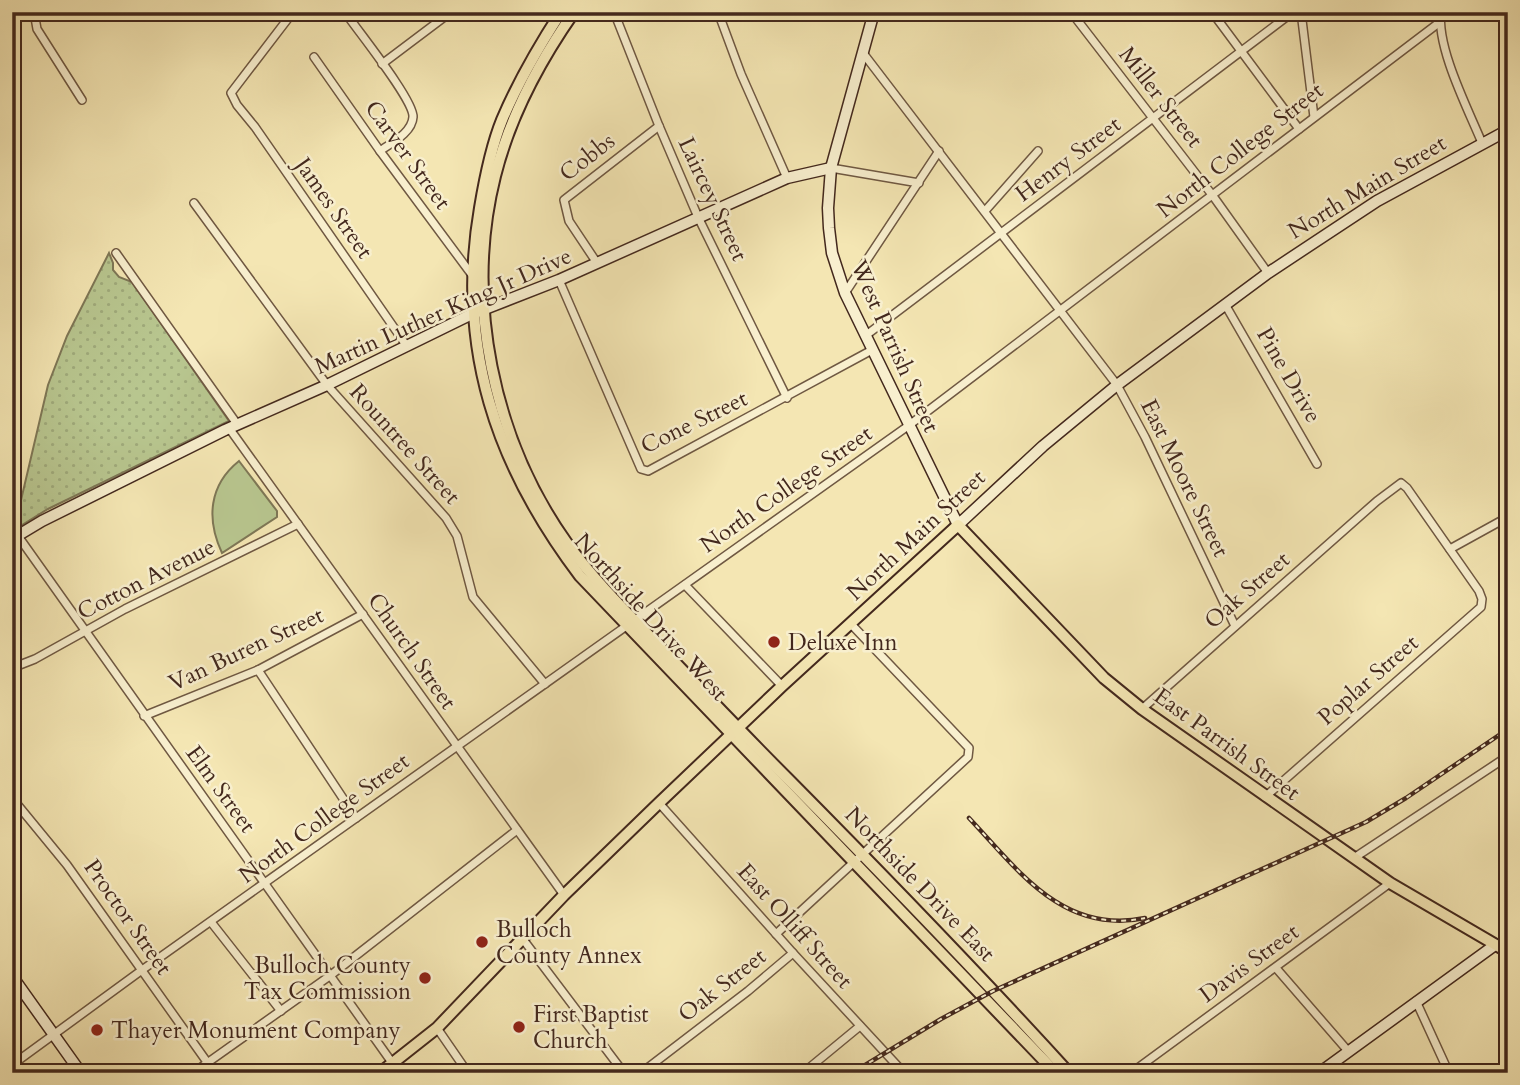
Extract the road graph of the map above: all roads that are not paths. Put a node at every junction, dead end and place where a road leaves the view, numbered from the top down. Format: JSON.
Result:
{"nodes":[{"id":1,"x":34,"y":12,"type":"edge"},
{"id":2,"x":293,"y":12,"type":"edge"},
{"id":3,"x":345,"y":12,"type":"edge"},
{"id":4,"x":451,"y":12,"type":"edge"},
{"id":5,"x":561,"y":12,"type":"edge"},
{"id":6,"x":574,"y":12,"type":"edge"},
{"id":7,"x":614,"y":12,"type":"edge"},
{"id":8,"x":718,"y":12,"type":"edge"},
{"id":9,"x":874,"y":12,"type":"edge"},
{"id":10,"x":1071,"y":12,"type":"edge"},
{"id":11,"x":1212,"y":12,"type":"edge"},
{"id":12,"x":1293,"y":12,"type":"edge"},
{"id":13,"x":1301,"y":12,"type":"edge"},
{"id":14,"x":1441,"y":12,"type":"edge"},
{"id":15,"x":1440,"y":22,"type":"junction"},
{"id":16,"x":1241,"y":51,"type":"junction"},
{"id":17,"x":863,"y":53,"type":"junction"},
{"id":18,"x":314,"y":57,"type":"dead end"},
{"id":19,"x":382,"y":64,"type":"junction"},
{"id":20,"x":82,"y":100,"type":"dead end"},
{"id":21,"x":1314,"y":117,"type":"junction"},
{"id":22,"x":1153,"y":120,"type":"junction"},
{"id":23,"x":659,"y":126,"type":"junction"},
{"id":24,"x":1299,"y":130,"type":"junction"},
{"id":25,"x":1508,"y":130,"type":"edge"},
{"id":26,"x":1482,"y":143,"type":"junction"},
{"id":27,"x":380,"y":151,"type":"junction"},
{"id":28,"x":939,"y":151,"type":"junction"},
{"id":29,"x":1038,"y":151,"type":"dead end"},
{"id":30,"x":831,"y":168,"type":"junction"},
{"id":31,"x":787,"y":178,"type":"junction"},
{"id":32,"x":919,"y":183,"type":"junction"},
{"id":33,"x":1213,"y":196,"type":"junction"},
{"id":34,"x":194,"y":203,"type":"dead end"},
{"id":35,"x":985,"y":211,"type":"junction"},
{"id":36,"x":698,"y":217,"type":"junction"},
{"id":37,"x":1001,"y":233,"type":"junction"},
{"id":38,"x":116,"y":253,"type":"dead end"},
{"id":39,"x":597,"y":263,"type":"junction"},
{"id":40,"x":1268,"y":274,"type":"junction"},
{"id":41,"x":472,"y":275,"type":"junction"},
{"id":42,"x":559,"y":280,"type":"junction"},
{"id":43,"x":845,"y":293,"type":"junction"},
{"id":44,"x":1226,"y":306,"type":"junction"},
{"id":45,"x":484,"y":309,"type":"junction"},
{"id":46,"x":1060,"y":311,"type":"junction"},
{"id":47,"x":472,"y":314,"type":"junction"},
{"id":48,"x":865,"y":336,"type":"junction"},
{"id":49,"x":406,"y":345,"type":"junction"},
{"id":50,"x":872,"y":350,"type":"junction"},
{"id":51,"x":327,"y":385,"type":"junction"},
{"id":52,"x":1118,"y":385,"type":"junction"},
{"id":53,"x":788,"y":397,"type":"junction"},
{"id":54,"x":233,"y":426,"type":"junction"},
{"id":55,"x":908,"y":426,"type":"junction"},
{"id":56,"x":1317,"y":464,"type":"dead end"},
{"id":57,"x":1508,"y":517,"type":"edge"},
{"id":58,"x":298,"y":524,"type":"junction"},
{"id":59,"x":958,"y":525,"type":"junction"},
{"id":60,"x":15,"y":538,"type":"edge"},
{"id":61,"x":1450,"y":550,"type":"junction"},
{"id":62,"x":12,"y":558,"type":"edge"},
{"id":63,"x":685,"y":584,"type":"junction"},
{"id":64,"x":363,"y":614,"type":"junction"},
{"id":65,"x":850,"y":623,"type":"junction"},
{"id":66,"x":631,"y":624,"type":"junction"},
{"id":67,"x":1235,"y":626,"type":"junction"},
{"id":68,"x":85,"y":631,"type":"junction"},
{"id":69,"x":12,"y":668,"type":"edge"},
{"id":70,"x":258,"y":670,"type":"junction"},
{"id":71,"x":545,"y":684,"type":"junction"},
{"id":72,"x":782,"y":686,"type":"junction"},
{"id":73,"x":1142,"y":709,"type":"junction"},
{"id":74,"x":145,"y":716,"type":"junction"},
{"id":75,"x":734,"y":731,"type":"junction"},
{"id":76,"x":456,"y":747,"type":"junction"},
{"id":77,"x":1508,"y":756,"type":"edge"},
{"id":78,"x":1265,"y":797,"type":"junction"},
{"id":79,"x":12,"y":798,"type":"edge"},
{"id":80,"x":659,"y":803,"type":"junction"},
{"id":81,"x":356,"y":818,"type":"junction"},
{"id":82,"x":517,"y":831,"type":"junction"},
{"id":83,"x":858,"y":857,"type":"junction"},
{"id":84,"x":1354,"y":858,"type":"junction"},
{"id":85,"x":265,"y":883,"type":"junction"},
{"id":86,"x":1390,"y":883,"type":"junction"},
{"id":87,"x":564,"y":895,"type":"junction"},
{"id":88,"x":211,"y":922,"type":"junction"},
{"id":89,"x":776,"y":934,"type":"junction"},
{"id":90,"x":522,"y":938,"type":"junction"},
{"id":91,"x":1495,"y":945,"type":"junction"},
{"id":92,"x":1508,"y":952,"type":"edge"},
{"id":93,"x":793,"y":953,"type":"junction"},
{"id":94,"x":1276,"y":968,"type":"junction"},
{"id":95,"x":142,"y":970,"type":"junction"},
{"id":96,"x":331,"y":975,"type":"junction"},
{"id":97,"x":12,"y":976,"type":"edge"},
{"id":98,"x":1416,"y":1001,"type":"junction"},
{"id":99,"x":281,"y":1011,"type":"junction"},
{"id":100,"x":860,"y":1026,"type":"junction"},
{"id":101,"x":437,"y":1028,"type":"junction"},
{"id":102,"x":54,"y":1034,"type":"junction"},
{"id":103,"x":1348,"y":1051,"type":"junction"},
{"id":104,"x":393,"y":1064,"type":"junction"},
{"id":105,"x":12,"y":1065,"type":"edge"},
{"id":106,"x":206,"y":1067,"type":"edge"},
{"id":107,"x":81,"y":1073,"type":"edge"},
{"id":108,"x":193,"y":1073,"type":"edge"},
{"id":109,"x":380,"y":1073,"type":"edge"},
{"id":110,"x":468,"y":1073,"type":"edge"},
{"id":111,"x":624,"y":1073,"type":"edge"},
{"id":112,"x":641,"y":1073,"type":"edge"},
{"id":113,"x":803,"y":1073,"type":"edge"},
{"id":114,"x":904,"y":1073,"type":"edge"},
{"id":115,"x":1056,"y":1073,"type":"edge"},
{"id":116,"x":1069,"y":1073,"type":"edge"},
{"id":117,"x":1131,"y":1073,"type":"edge"},
{"id":118,"x":1319,"y":1073,"type":"edge"},
{"id":119,"x":1449,"y":1073,"type":"edge"}],
"edges":[{"from":1,"to":20,"type":"street"},
{"from":2,"to":49,"type":"street","name":"James Street"},
{"from":3,"to":19,"type":"street"},
{"from":4,"to":19,"type":"street"},
{"from":5,"to":41,"type":"main road","name":"Northside Drive West"},
{"from":6,"to":45,"type":"main road","name":"Northside Drive West"},
{"from":7,"to":23,"type":"street","name":"Laircey Street"},
{"from":8,"to":31,"type":"street"},
{"from":9,"to":17,"type":"street","name":"West Parrish Street"},
{"from":10,"to":22,"type":"street","name":"Miller Street"},
{"from":11,"to":16,"type":"street"},
{"from":12,"to":16,"type":"street","name":"Henry Street"},
{"from":13,"to":21,"type":"street"},
{"from":14,"to":15,"type":"street"},
{"from":15,"to":21,"type":"street","name":"North College Street"},
{"from":15,"to":26,"type":"street"},
{"from":16,"to":22,"type":"street","name":"Henry Street"},
{"from":16,"to":24,"type":"street"},
{"from":17,"to":28,"type":"street","name":"East Moore Street"},
{"from":17,"to":30,"type":"street","name":"West Parrish Street"},
{"from":18,"to":27,"type":"street","name":"Carver Street"},
{"from":19,"to":27,"type":"street"},
{"from":21,"to":24,"type":"street","name":"North College Street"},
{"from":22,"to":33,"type":"street","name":"Miller Street"},
{"from":22,"to":37,"type":"street","name":"Henry Street"},
{"from":23,"to":36,"type":"street","name":"Laircey Street"},
{"from":23,"to":39,"type":"street","name":"Cobbs"},
{"from":24,"to":33,"type":"street","name":"North College Street"},
{"from":25,"to":26,"type":"street","name":"North Main Street"},
{"from":26,"to":40,"type":"street","name":"North Main Street"},
{"from":27,"to":41,"type":"street","name":"Carver Street"},
{"from":28,"to":32,"type":"street"},
{"from":28,"to":35,"type":"street","name":"East Moore Street"},
{"from":29,"to":35,"type":"street"},
{"from":30,"to":31,"type":"street","name":"Martin Luther King Jr Drive"},
{"from":30,"to":32,"type":"street","name":"Martin Luther King Jr Drive"},
{"from":30,"to":43,"type":"street","name":"West Parrish Street"},
{"from":31,"to":36,"type":"street","name":"Martin Luther King Jr Drive"},
{"from":32,"to":43,"type":"street"},
{"from":33,"to":40,"type":"street","name":"Miller Street"},
{"from":33,"to":46,"type":"street","name":"North College Street"},
{"from":34,"to":51,"type":"street","name":"Rountree Street"},
{"from":35,"to":37,"type":"street","name":"East Moore Street"},
{"from":36,"to":39,"type":"street","name":"Martin Luther King Jr Drive"},
{"from":36,"to":53,"type":"street","name":"Laircey Street"},
{"from":37,"to":46,"type":"street","name":"East Moore Street"},
{"from":37,"to":48,"type":"street","name":"Henry Street"},
{"from":38,"to":54,"type":"street","name":"Church Street"},
{"from":39,"to":42,"type":"street","name":"Martin Luther King Jr Drive"},
{"from":40,"to":44,"type":"street","name":"North Main Street"},
{"from":41,"to":47,"type":"main road","name":"Northside Drive West"},
{"from":42,"to":45,"type":"street","name":"Martin Luther King Jr Drive"},
{"from":42,"to":53,"type":"street","name":"Cone Street"},
{"from":43,"to":48,"type":"street","name":"West Parrish Street"},
{"from":44,"to":52,"type":"street","name":"North Main Street"},
{"from":44,"to":56,"type":"street","name":"Pine Drive"},
{"from":45,"to":47,"type":"street","name":"Martin Luther King Jr Drive"},
{"from":45,"to":66,"type":"main road","name":"Northside Drive West"},
{"from":46,"to":52,"type":"street","name":"East Moore Street"},
{"from":46,"to":55,"type":"street","name":"North College Street"},
{"from":47,"to":49,"type":"street","name":"Martin Luther King Jr Drive"},
{"from":47,"to":66,"type":"main road","name":"Northside Drive West"},
{"from":48,"to":50,"type":"street","name":"West Parrish Street"},
{"from":49,"to":51,"type":"street","name":"Martin Luther King Jr Drive"},
{"from":50,"to":53,"type":"street","name":"Cone Street"},
{"from":50,"to":55,"type":"street","name":"West Parrish Street"},
{"from":51,"to":54,"type":"street","name":"Martin Luther King Jr Drive"},
{"from":51,"to":71,"type":"street","name":"Rountree Street"},
{"from":52,"to":59,"type":"street","name":"North Main Street"},
{"from":52,"to":67,"type":"street","name":"East Moore Street"},
{"from":54,"to":58,"type":"street","name":"Church Street"},
{"from":54,"to":60,"type":"street","name":"Martin Luther King Jr Drive"},
{"from":55,"to":59,"type":"street","name":"West Parrish Street"},
{"from":55,"to":63,"type":"street","name":"North College Street"},
{"from":57,"to":61,"type":"street"},
{"from":58,"to":64,"type":"street","name":"Church Street"},
{"from":58,"to":68,"type":"street","name":"Cotton Avenue"},
{"from":59,"to":65,"type":"main road","name":"North Main Street"},
{"from":59,"to":73,"type":"main road","name":"East Parrish Street"},
{"from":60,"to":62,"type":"street"},
{"from":60,"to":68,"type":"street","name":"Elm Street"},
{"from":61,"to":67,"type":"street","name":"Oak Street"},
{"from":61,"to":78,"type":"street","name":"Poplar Street"},
{"from":63,"to":66,"type":"street","name":"North College Street"},
{"from":63,"to":72,"type":"street"},
{"from":64,"to":70,"type":"street","name":"Van Buren Street"},
{"from":64,"to":76,"type":"street","name":"Church Street"},
{"from":65,"to":72,"type":"main road","name":"North Main Street"},
{"from":65,"to":83,"type":"street","name":"Oak Street"},
{"from":66,"to":71,"type":"street","name":"North College Street"},
{"from":66,"to":75,"type":"main road","name":"Northside Drive West"},
{"from":67,"to":73,"type":"street","name":"Oak Street"},
{"from":68,"to":69,"type":"street","name":"Cotton Avenue"},
{"from":68,"to":74,"type":"street","name":"Elm Street"},
{"from":70,"to":74,"type":"street","name":"Van Buren Street"},
{"from":70,"to":81,"type":"street"},
{"from":71,"to":76,"type":"street","name":"North College Street"},
{"from":72,"to":75,"type":"main road","name":"North Main Street"},
{"from":73,"to":78,"type":"main road","name":"East Parrish Street"},
{"from":74,"to":85,"type":"street","name":"Elm Street"},
{"from":75,"to":80,"type":"main road","name":"North Main Street"},
{"from":75,"to":83,"type":"main road","name":"Northside Drive East"},
{"from":76,"to":81,"type":"street","name":"North College Street"},
{"from":76,"to":82,"type":"street","name":"Church Street"},
{"from":77,"to":84,"type":"street"},
{"from":78,"to":84,"type":"main road","name":"East Parrish Street"},
{"from":79,"to":95,"type":"street","name":"Proctor Street"},
{"from":80,"to":87,"type":"main road","name":"North Main Street"},
{"from":80,"to":89,"type":"street","name":"East Olliff Street"},
{"from":81,"to":85,"type":"street","name":"North College Street"},
{"from":82,"to":87,"type":"street","name":"Church Street"},
{"from":82,"to":96,"type":"street"},
{"from":83,"to":89,"type":"street","name":"Oak Street"},
{"from":83,"to":115,"type":"main road","name":"Northside Drive East"},
{"from":83,"to":116,"type":"main road","name":"Northside Drive East"},
{"from":84,"to":86,"type":"main road","name":"East Parrish Street"},
{"from":85,"to":88,"type":"street","name":"North College Street"},
{"from":85,"to":96,"type":"street","name":"Elm Street"},
{"from":86,"to":91,"type":"main road","name":"East Parrish Street"},
{"from":86,"to":94,"type":"street","name":"Davis Street"},
{"from":87,"to":90,"type":"main road","name":"North Main Street"},
{"from":88,"to":95,"type":"street","name":"North College Street"},
{"from":88,"to":99,"type":"street"},
{"from":89,"to":93,"type":"street","name":"East Olliff Street"},
{"from":90,"to":101,"type":"main road","name":"North Main Street"},
{"from":90,"to":111,"type":"street"},
{"from":91,"to":92,"type":"main road","name":"East Parrish Street"},
{"from":91,"to":98,"type":"street"},
{"from":93,"to":100,"type":"street","name":"East Olliff Street"},
{"from":93,"to":112,"type":"street","name":"Oak Street"},
{"from":94,"to":103,"type":"street"},
{"from":94,"to":117,"type":"street","name":"Davis Street"},
{"from":95,"to":102,"type":"street","name":"North College Street"},
{"from":95,"to":106,"type":"street","name":"Proctor Street"},
{"from":96,"to":99,"type":"street"},
{"from":96,"to":104,"type":"street","name":"Elm Street"},
{"from":97,"to":102,"type":"street"},
{"from":98,"to":103,"type":"street"},
{"from":98,"to":119,"type":"street"},
{"from":99,"to":106,"type":"street"},
{"from":100,"to":113,"type":"street"},
{"from":100,"to":114,"type":"street","name":"East Olliff Street"},
{"from":101,"to":104,"type":"main road","name":"North Main Street"},
{"from":101,"to":110,"type":"street"},
{"from":102,"to":105,"type":"street","name":"North College Street"},
{"from":102,"to":107,"type":"street"},
{"from":103,"to":118,"type":"street"},
{"from":104,"to":109,"type":"main road","name":"North Main Street"},
{"from":106,"to":108,"type":"street"}]}
